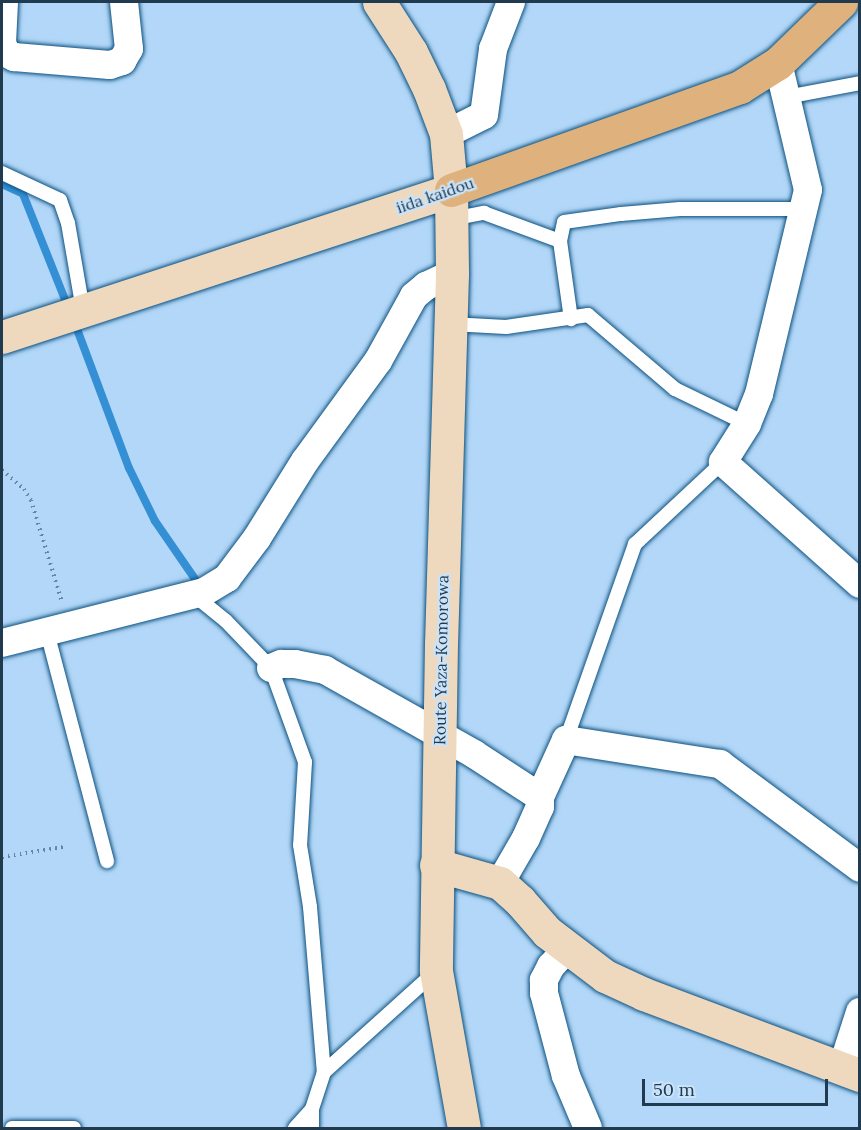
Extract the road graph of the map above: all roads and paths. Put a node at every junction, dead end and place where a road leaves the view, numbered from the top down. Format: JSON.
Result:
{"nodes":[{"id":1,"x":124,"y":2,"type":"edge"},
{"id":2,"x":379,"y":2,"type":"edge"},
{"id":3,"x":511,"y":2,"type":"edge"},
{"id":4,"x":834,"y":5,"type":"edge"},
{"id":5,"x":3,"y":8,"type":"edge"},
{"id":6,"x":778,"y":63,"type":"junction"},
{"id":7,"x":860,"y":83,"type":"edge"},
{"id":8,"x":786,"y":97,"type":"junction"},
{"id":9,"x":446,"y":134,"type":"junction"},
{"id":10,"x":2,"y":173,"type":"edge"},
{"id":11,"x":451,"y":204,"type":"junction"},
{"id":12,"x":804,"y":209,"type":"junction"},
{"id":13,"x":560,"y":242,"type":"junction"},
{"id":14,"x":452,"y":274,"type":"junction"},
{"id":15,"x":83,"y":310,"type":"junction"},
{"id":16,"x":571,"y":320,"type":"junction"},
{"id":17,"x":451,"y":324,"type":"junction"},
{"id":18,"x":2,"y":337,"type":"edge"},
{"id":19,"x":747,"y":424,"type":"junction"},
{"id":20,"x":723,"y":462,"type":"junction"},
{"id":21,"x":2,"y":470,"type":"edge"},
{"id":22,"x":860,"y":584,"type":"edge"},
{"id":23,"x":194,"y":595,"type":"junction"},
{"id":24,"x":58,"y":628,"type":"junction"},
{"id":25,"x":2,"y":643,"type":"edge"},
{"id":26,"x":271,"y":668,"type":"junction"},
{"id":27,"x":439,"y":735,"type":"junction"},
{"id":28,"x":566,"y":740,"type":"junction"},
{"id":29,"x":540,"y":797,"type":"junction"},
{"id":30,"x":63,"y":847,"type":"dead end"},
{"id":31,"x":2,"y":857,"type":"edge"},
{"id":32,"x":107,"y":861,"type":"dead end"},
{"id":33,"x":436,"y":865,"type":"junction"},
{"id":34,"x":860,"y":868,"type":"edge"},
{"id":35,"x":500,"y":883,"type":"junction"},
{"id":36,"x":567,"y":949,"type":"junction"},
{"id":37,"x":436,"y":971,"type":"junction"},
{"id":38,"x":860,"y":1012,"type":"edge"},
{"id":39,"x":851,"y":1071,"type":"edge"},
{"id":40,"x":324,"y":1072,"type":"junction"},
{"id":41,"x":312,"y":1109,"type":"junction"},
{"id":42,"x":12,"y":1128,"type":"edge"},
{"id":43,"x":74,"y":1128,"type":"edge"},
{"id":44,"x":295,"y":1128,"type":"edge"},
{"id":45,"x":312,"y":1128,"type":"edge"},
{"id":46,"x":464,"y":1128,"type":"edge"},
{"id":47,"x":588,"y":1128,"type":"edge"}],
"edges":[{"from":1,"to":5,"type":"street"},
{"from":2,"to":9,"type":"main road","name":"Route Yaza-Komorowa"},
{"from":3,"to":9,"type":"street"},
{"from":4,"to":6,"type":"main road","name":"iida kaidou"},
{"from":6,"to":8,"type":"street"},
{"from":6,"to":11,"type":"main road","name":"iida kaidou"},
{"from":7,"to":8,"type":"lane"},
{"from":8,"to":12,"type":"street"},
{"from":9,"to":11,"type":"main road","name":"Route Yaza-Komorowa"},
{"from":10,"to":15,"type":"lane"},
{"from":11,"to":13,"type":"lane"},
{"from":11,"to":14,"type":"main road","name":"Route Yaza-Komorowa"},
{"from":11,"to":15,"type":"main road","name":"iida kaidou"},
{"from":12,"to":13,"type":"lane"},
{"from":12,"to":19,"type":"street"},
{"from":13,"to":16,"type":"lane"},
{"from":14,"to":17,"type":"main road","name":"Route Yaza-Komorowa"},
{"from":14,"to":23,"type":"street"},
{"from":15,"to":18,"type":"main road","name":"iida kaidou"},
{"from":16,"to":17,"type":"lane"},
{"from":16,"to":19,"type":"lane"},
{"from":17,"to":27,"type":"main road","name":"Route Yaza-Komorowa"},
{"from":19,"to":20,"type":"street"},
{"from":20,"to":22,"type":"street"},
{"from":20,"to":28,"type":"lane"},
{"from":21,"to":24,"type":"path"},
{"from":23,"to":24,"type":"street"},
{"from":23,"to":26,"type":"lane"},
{"from":24,"to":25,"type":"street"},
{"from":24,"to":32,"type":"lane"},
{"from":26,"to":27,"type":"street"},
{"from":26,"to":40,"type":"lane"},
{"from":27,"to":29,"type":"street"},
{"from":27,"to":33,"type":"main road","name":"Route Yaza-Komorowa"},
{"from":28,"to":29,"type":"street"},
{"from":28,"to":34,"type":"street"},
{"from":29,"to":35,"type":"street"},
{"from":30,"to":31,"type":"path"},
{"from":33,"to":35,"type":"main road"},
{"from":33,"to":37,"type":"main road","name":"Route Yaza-Komorowa"},
{"from":35,"to":36,"type":"main road"},
{"from":36,"to":39,"type":"main road"},
{"from":36,"to":47,"type":"street"},
{"from":37,"to":40,"type":"lane"},
{"from":37,"to":46,"type":"main road","name":"Route Yaza-Komorowa"},
{"from":38,"to":39,"type":"street"},
{"from":40,"to":41,"type":"lane"},
{"from":41,"to":44,"type":"lane"},
{"from":41,"to":45,"type":"lane"},
{"from":42,"to":43,"type":"lane"}]}
